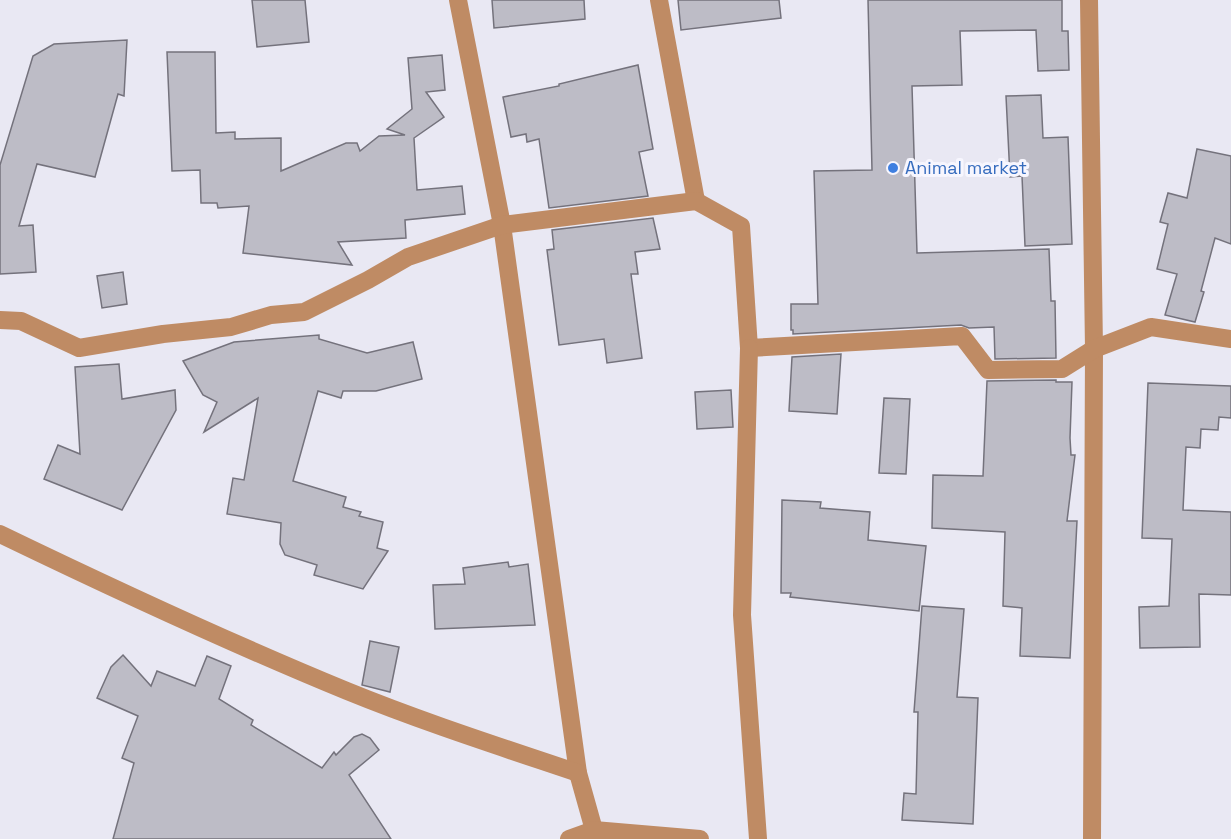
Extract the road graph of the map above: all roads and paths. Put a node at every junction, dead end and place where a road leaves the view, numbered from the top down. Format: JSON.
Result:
{"nodes":[{"id":1,"x":458,"y":0,"type":"edge"},
{"id":2,"x":659,"y":0,"type":"edge"},
{"id":3,"x":1089,"y":0,"type":"edge"},
{"id":4,"x":696,"y":201,"type":"junction"},
{"id":5,"x":502,"y":225,"type":"junction"},
{"id":6,"x":0,"y":320,"type":"edge"},
{"id":7,"x":1231,"y":339,"type":"edge"},
{"id":8,"x":749,"y":348,"type":"junction"},
{"id":9,"x":1094,"y":349,"type":"junction"},
{"id":10,"x":0,"y":534,"type":"edge"},
{"id":11,"x":578,"y":773,"type":"junction"},
{"id":12,"x":594,"y":830,"type":"junction"},
{"id":13,"x":569,"y":839,"type":"edge"},
{"id":14,"x":700,"y":839,"type":"edge"},
{"id":15,"x":758,"y":839,"type":"edge"},
{"id":16,"x":1092,"y":839,"type":"edge"}],
"edges":[{"from":1,"to":5,"type":"street"},
{"from":2,"to":4,"type":"street"},
{"from":3,"to":9,"type":"street"},
{"from":4,"to":5,"type":"street"},
{"from":4,"to":8,"type":"street"},
{"from":5,"to":6,"type":"street"},
{"from":5,"to":11,"type":"street"},
{"from":7,"to":9,"type":"street"},
{"from":8,"to":9,"type":"street"},
{"from":8,"to":15,"type":"street"},
{"from":9,"to":16,"type":"street"},
{"from":10,"to":11,"type":"street"},
{"from":11,"to":12,"type":"street"},
{"from":12,"to":13,"type":"street"},
{"from":12,"to":14,"type":"street"}]}
